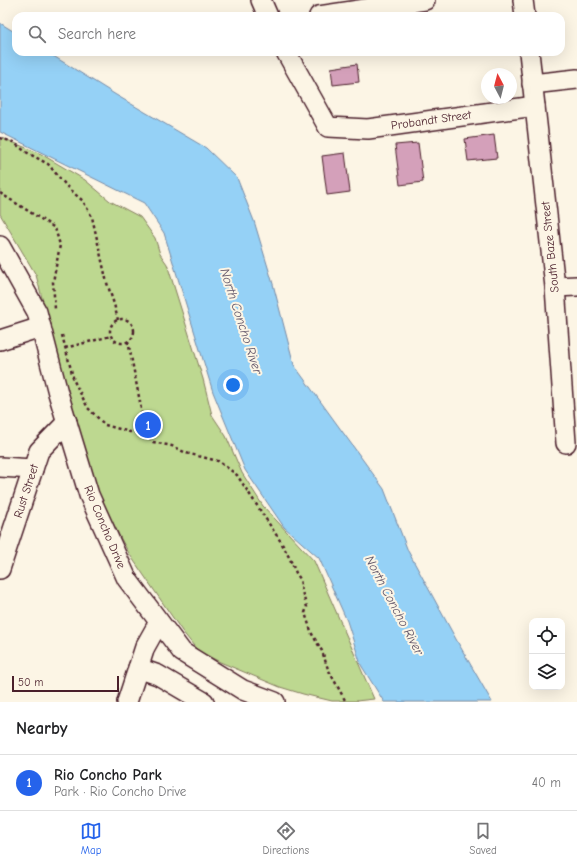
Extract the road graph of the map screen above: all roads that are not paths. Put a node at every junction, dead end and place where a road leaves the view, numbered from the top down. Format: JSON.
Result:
{"nodes":[{"id":1,"x":261,"y":0,"type":"edge"},
{"id":2,"x":425,"y":0,"type":"edge"},
{"id":3,"x":523,"y":0,"type":"edge"},
{"id":4,"x":266,"y":12,"type":"edge"},
{"id":5,"x":346,"y":12,"type":"edge"},
{"id":6,"x":524,"y":12,"type":"edge"},
{"id":7,"x":288,"y":56,"type":"edge"},
{"id":8,"x":529,"y":56,"type":"edge"},
{"id":9,"x":577,"y":79,"type":"edge"},
{"id":10,"x":532,"y":84,"type":"junction"},
{"id":11,"x":535,"y":106,"type":"junction"},
{"id":12,"x":0,"y":246,"type":"edge"},
{"id":13,"x":577,"y":286,"type":"edge"},
{"id":14,"x":555,"y":287,"type":"junction"},
{"id":15,"x":41,"y":327,"type":"junction"},
{"id":16,"x":0,"y":340,"type":"edge"},
{"id":17,"x":67,"y":422,"type":"junction"},
{"id":18,"x":566,"y":443,"type":"dead end"},
{"id":19,"x":0,"y":467,"type":"edge"},
{"id":20,"x":33,"y":468,"type":"junction"},
{"id":21,"x":0,"y":569,"type":"edge"},
{"id":22,"x":160,"y":622,"type":"junction"},
{"id":23,"x":138,"y":668,"type":"junction"},
{"id":24,"x":127,"y":702,"type":"edge"},
{"id":25,"x":204,"y":702,"type":"edge"},
{"id":26,"x":275,"y":702,"type":"edge"}],
"edges":[{"from":1,"to":4,"type":"street"},
{"from":2,"to":5,"type":"street"},
{"from":3,"to":6,"type":"street"},
{"from":7,"to":11,"type":"street","name":"Probandt Street"},
{"from":8,"to":10,"type":"street","name":"South Baze Street"},
{"from":9,"to":10,"type":"street"},
{"from":10,"to":11,"type":"street","name":"South Baze Street"},
{"from":11,"to":14,"type":"street","name":"South Baze Street"},
{"from":12,"to":15,"type":"street","name":"Rio Concho Drive"},
{"from":13,"to":14,"type":"street"},
{"from":14,"to":18,"type":"street","name":"South Baze Street"},
{"from":15,"to":16,"type":"street"},
{"from":15,"to":17,"type":"street","name":"Rio Concho Drive"},
{"from":17,"to":20,"type":"street","name":"Rust Street"},
{"from":17,"to":22,"type":"street","name":"Rio Concho Drive"},
{"from":19,"to":20,"type":"street"},
{"from":20,"to":21,"type":"street","name":"Rust Street"},
{"from":22,"to":23,"type":"street"},
{"from":22,"to":26,"type":"street","name":"Rio Concho Drive"},
{"from":23,"to":24,"type":"street"},
{"from":23,"to":25,"type":"street"}]}
